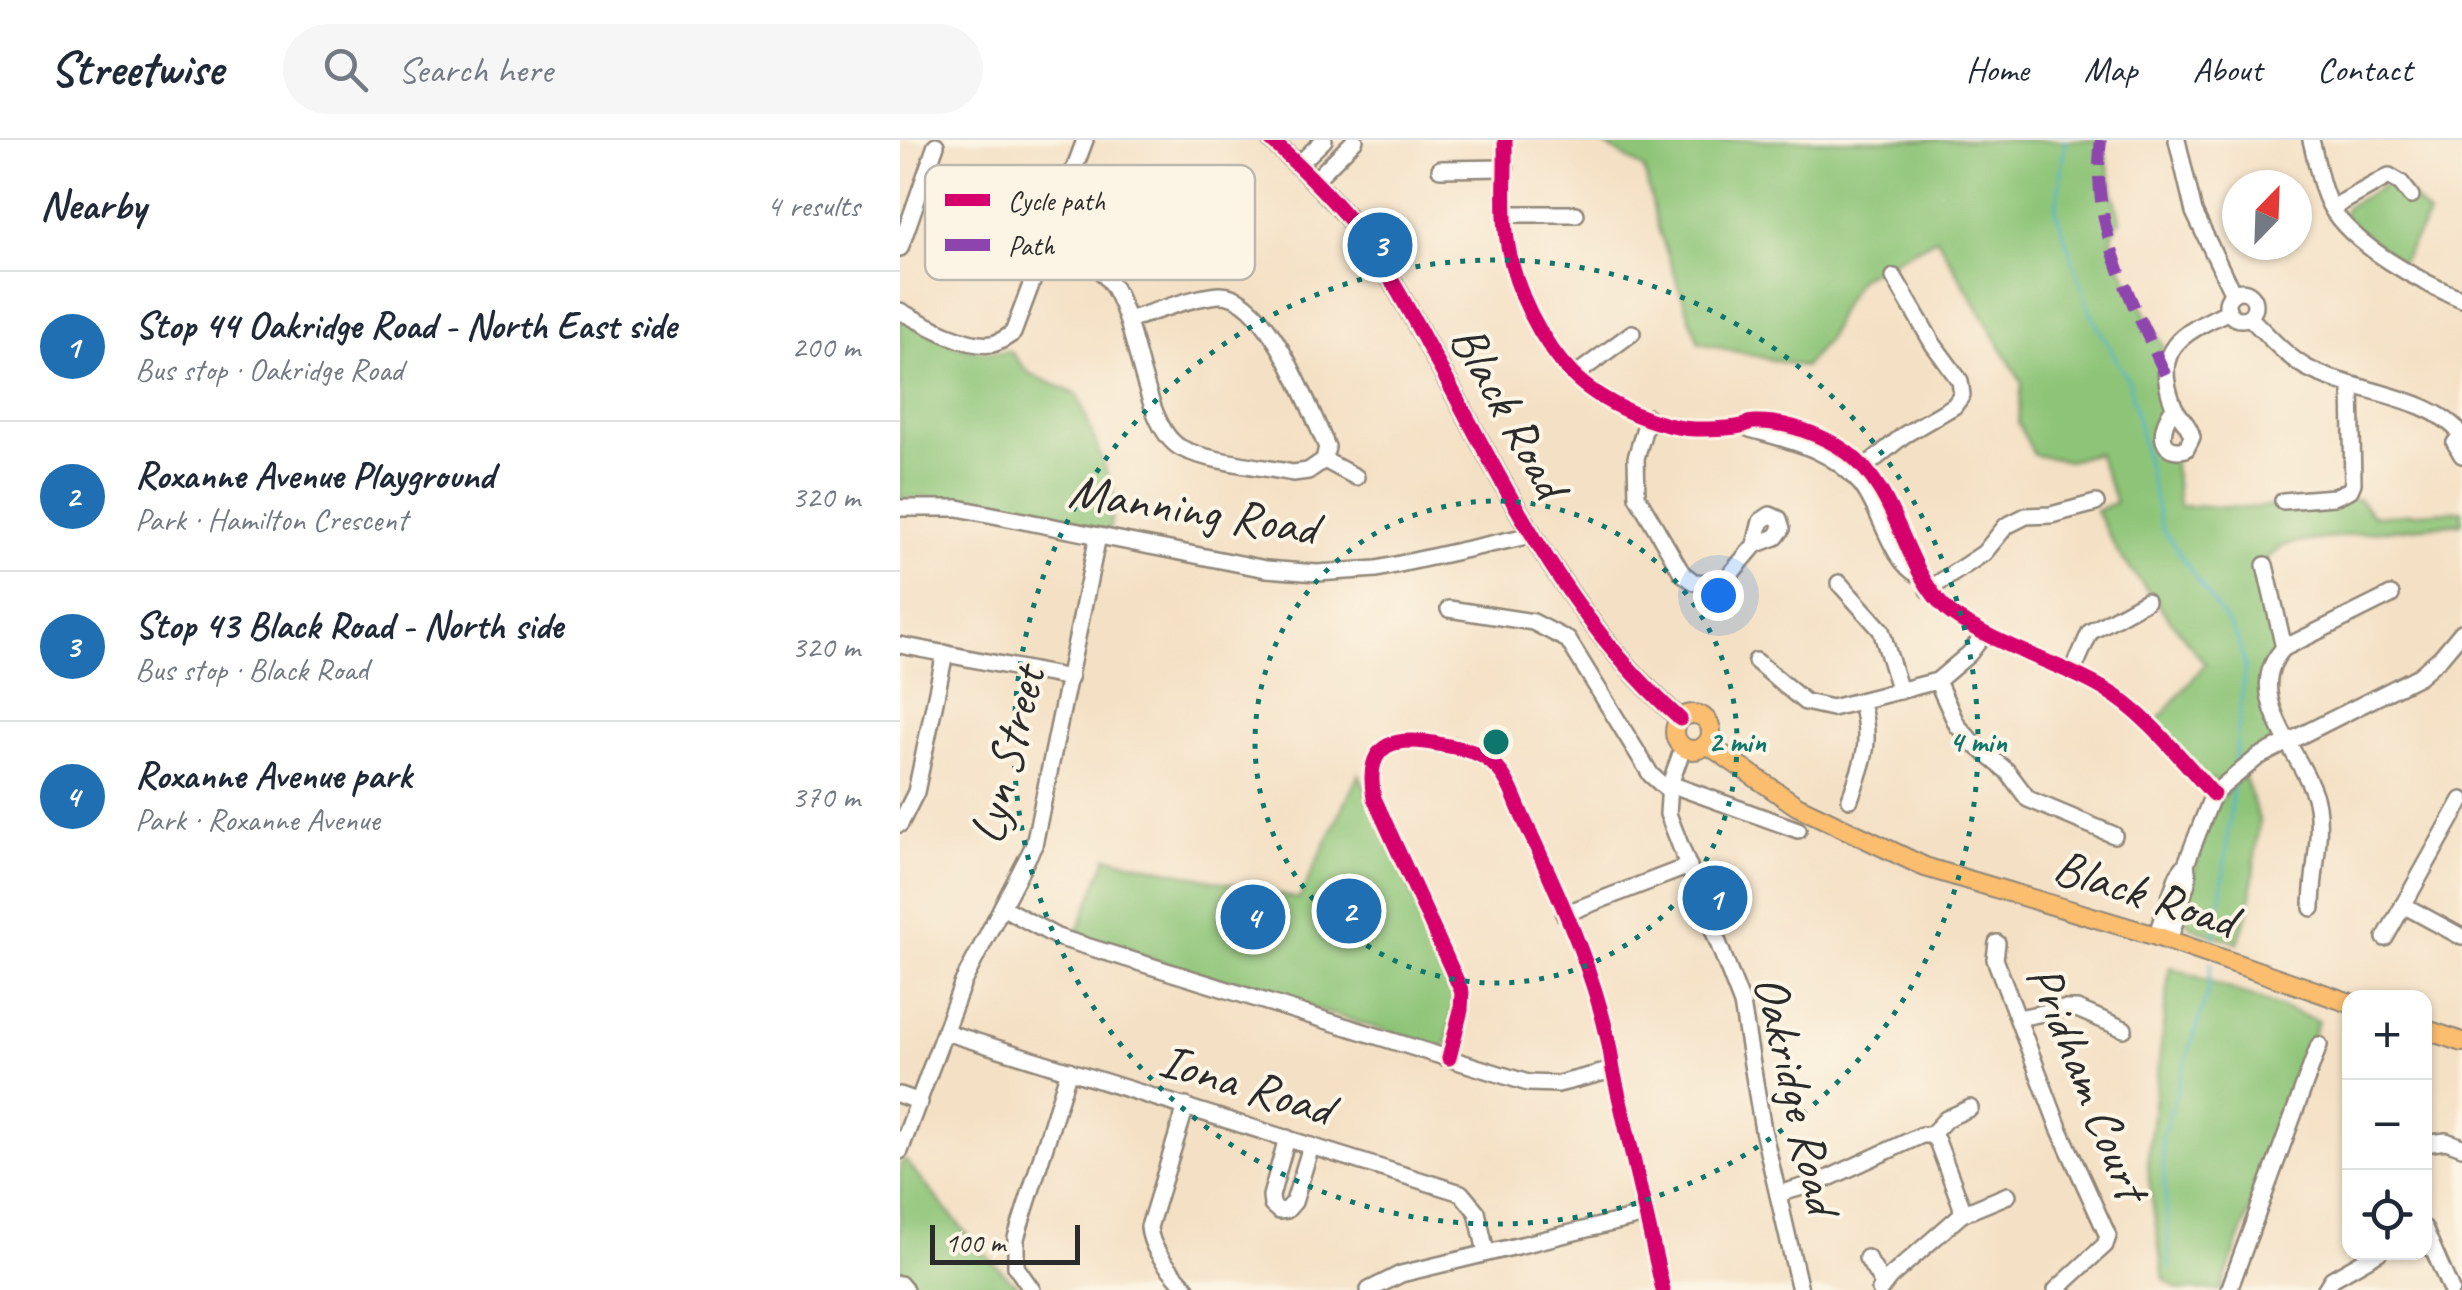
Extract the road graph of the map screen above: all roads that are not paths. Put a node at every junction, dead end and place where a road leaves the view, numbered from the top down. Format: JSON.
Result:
{"nodes":[{"id":1,"x":1085,"y":140,"type":"edge"},
{"id":2,"x":1271,"y":140,"type":"edge"},
{"id":3,"x":1324,"y":140,"type":"edge"},
{"id":4,"x":1356,"y":140,"type":"edge"},
{"id":5,"x":1506,"y":140,"type":"edge"},
{"id":6,"x":2177,"y":140,"type":"edge"},
{"id":7,"x":2311,"y":140,"type":"edge"},
{"id":8,"x":936,"y":145,"type":"dead end"},
{"id":9,"x":1298,"y":164,"type":"junction"},
{"id":10,"x":929,"y":165,"type":"edge"},
{"id":11,"x":1076,"y":165,"type":"edge"},
{"id":12,"x":1506,"y":168,"type":"junction"},
{"id":13,"x":1440,"y":169,"type":"dead end"},
{"id":14,"x":925,"y":176,"type":"edge"},
{"id":15,"x":1314,"y":181,"type":"junction"},
{"id":16,"x":2411,"y":196,"type":"dead end"},
{"id":17,"x":2332,"y":208,"type":"junction"},
{"id":18,"x":1506,"y":214,"type":"junction"},
{"id":19,"x":1576,"y":214,"type":"dead end"},
{"id":20,"x":900,"y":248,"type":"edge"},
{"id":21,"x":1894,"y":277,"type":"dead end"},
{"id":22,"x":1034,"y":280,"type":"edge"},
{"id":23,"x":1109,"y":280,"type":"edge"},
{"id":24,"x":2233,"y":294,"type":"junction"},
{"id":25,"x":2462,"y":299,"type":"edge"},
{"id":26,"x":900,"y":311,"type":"edge"},
{"id":27,"x":2229,"y":311,"type":"junction"},
{"id":28,"x":2249,"y":317,"type":"junction"},
{"id":29,"x":1128,"y":320,"type":"junction"},
{"id":30,"x":1632,"y":333,"type":"dead end"},
{"id":31,"x":1574,"y":376,"type":"junction"},
{"id":32,"x":2351,"y":387,"type":"junction"},
{"id":33,"x":2174,"y":408,"type":"dead end"},
{"id":34,"x":1648,"y":417,"type":"junction"},
{"id":35,"x":2462,"y":434,"type":"edge"},
{"id":36,"x":2462,"y":455,"type":"edge"},
{"id":37,"x":1324,"y":460,"type":"junction"},
{"id":38,"x":1858,"y":472,"type":"junction"},
{"id":39,"x":1356,"y":477,"type":"dead end"},
{"id":40,"x":2283,"y":500,"type":"dead end"},
{"id":41,"x":2096,"y":503,"type":"dead end"},
{"id":42,"x":900,"y":508,"type":"edge"},
{"id":43,"x":1532,"y":534,"type":"junction"},
{"id":44,"x":1098,"y":536,"type":"junction"},
{"id":45,"x":1755,"y":546,"type":"dead end"},
{"id":46,"x":2265,"y":565,"type":"dead end"},
{"id":47,"x":1839,"y":583,"type":"dead end"},
{"id":48,"x":1928,"y":590,"type":"junction"},
{"id":49,"x":2391,"y":595,"type":"dead end"},
{"id":50,"x":2146,"y":601,"type":"dead end"},
{"id":51,"x":1449,"y":609,"type":"dead end"},
{"id":52,"x":2462,"y":632,"type":"edge"},
{"id":53,"x":1985,"y":633,"type":"junction"},
{"id":54,"x":900,"y":645,"type":"edge"},
{"id":55,"x":2284,"y":648,"type":"junction"},
{"id":56,"x":944,"y":654,"type":"junction"},
{"id":57,"x":1756,"y":661,"type":"dead end"},
{"id":58,"x":2072,"y":673,"type":"junction"},
{"id":59,"x":1070,"y":678,"type":"junction"},
{"id":60,"x":1937,"y":681,"type":"junction"},
{"id":61,"x":1900,"y":691,"type":"junction"},
{"id":62,"x":1861,"y":702,"type":"junction"},
{"id":63,"x":1680,"y":718,"type":"junction"},
{"id":64,"x":2287,"y":743,"type":"junction"},
{"id":65,"x":1707,"y":744,"type":"junction"},
{"id":66,"x":1683,"y":748,"type":"junction"},
{"id":67,"x":1670,"y":788,"type":"junction"},
{"id":68,"x":2213,"y":794,"type":"junction"},
{"id":69,"x":1850,"y":798,"type":"dead end"},
{"id":70,"x":2462,"y":800,"type":"edge"},
{"id":71,"x":900,"y":824,"type":"edge"},
{"id":72,"x":1798,"y":830,"type":"dead end"},
{"id":73,"x":2114,"y":835,"type":"dead end"},
{"id":74,"x":1689,"y":866,"type":"junction"},
{"id":75,"x":2404,"y":905,"type":"junction"},
{"id":76,"x":1002,"y":907,"type":"junction"},
{"id":77,"x":2312,"y":908,"type":"dead end"},
{"id":78,"x":1564,"y":914,"type":"junction"},
{"id":79,"x":2462,"y":937,"type":"edge"},
{"id":80,"x":2385,"y":938,"type":"dead end"},
{"id":81,"x":2162,"y":939,"type":"junction"},
{"id":82,"x":1997,"y":943,"type":"dead end"},
{"id":83,"x":2342,"y":1000,"type":"edge"},
{"id":84,"x":2018,"y":1018,"type":"junction"},
{"id":85,"x":2124,"y":1029,"type":"dead end"},
{"id":86,"x":945,"y":1032,"type":"junction"},
{"id":87,"x":2432,"y":1032,"type":"edge"},
{"id":88,"x":2462,"y":1042,"type":"edge"},
{"id":89,"x":2318,"y":1045,"type":"dead end"},
{"id":90,"x":1450,"y":1058,"type":"junction"},
{"id":91,"x":1069,"y":1070,"type":"junction"},
{"id":92,"x":1613,"y":1070,"type":"junction"},
{"id":93,"x":900,"y":1095,"type":"edge"},
{"id":94,"x":920,"y":1102,"type":"junction"},
{"id":95,"x":1186,"y":1106,"type":"junction"},
{"id":96,"x":1970,"y":1108,"type":"dead end"},
{"id":97,"x":1931,"y":1135,"type":"junction"},
{"id":98,"x":1287,"y":1138,"type":"junction"},
{"id":99,"x":2432,"y":1143,"type":"edge"},
{"id":100,"x":1311,"y":1146,"type":"junction"},
{"id":101,"x":2462,"y":1146,"type":"edge"},
{"id":102,"x":900,"y":1151,"type":"edge"},
{"id":103,"x":1778,"y":1194,"type":"junction"},
{"id":104,"x":2008,"y":1195,"type":"dead end"},
{"id":105,"x":1962,"y":1214,"type":"junction"},
{"id":106,"x":1646,"y":1215,"type":"junction"},
{"id":107,"x":2432,"y":1246,"type":"edge"},
{"id":108,"x":1486,"y":1252,"type":"junction"},
{"id":109,"x":1867,"y":1258,"type":"dead end"},
{"id":110,"x":2365,"y":1260,"type":"edge"},
{"id":111,"x":900,"y":1284,"type":"edge"},
{"id":112,"x":1882,"y":1287,"type":"edge"},
{"id":113,"x":906,"y":1290,"type":"edge"},
{"id":114,"x":1032,"y":1290,"type":"edge"},
{"id":115,"x":1188,"y":1290,"type":"edge"},
{"id":116,"x":1369,"y":1290,"type":"edge"},
{"id":117,"x":1664,"y":1290,"type":"edge"},
{"id":118,"x":1800,"y":1290,"type":"edge"},
{"id":119,"x":2056,"y":1290,"type":"edge"},
{"id":120,"x":2229,"y":1290,"type":"edge"},
{"id":121,"x":2325,"y":1290,"type":"edge"},
{"id":122,"x":2452,"y":1290,"type":"edge"}],
"edges":[{"from":1,"to":11,"type":"street"},
{"from":2,"to":9,"type":"main road","name":"Black Road"},
{"from":3,"to":9,"type":"street"},
{"from":4,"to":15,"type":"street"},
{"from":5,"to":12,"type":"street"},
{"from":6,"to":24,"type":"street"},
{"from":7,"to":17,"type":"street"},
{"from":8,"to":10,"type":"street"},
{"from":9,"to":15,"type":"main road","name":"Black Road"},
{"from":12,"to":13,"type":"street"},
{"from":12,"to":18,"type":"street"},
{"from":14,"to":20,"type":"street"},
{"from":15,"to":43,"type":"main road","name":"Black Road"},
{"from":16,"to":17,"type":"street"},
{"from":17,"to":25,"type":"street"},
{"from":18,"to":19,"type":"street"},
{"from":18,"to":31,"type":"street"},
{"from":21,"to":38,"type":"street"},
{"from":22,"to":26,"type":"street"},
{"from":23,"to":29,"type":"street"},
{"from":24,"to":27,"type":"street"},
{"from":24,"to":28,"type":"street"},
{"from":27,"to":28,"type":"street"},
{"from":27,"to":33,"type":"street"},
{"from":28,"to":32,"type":"street"},
{"from":29,"to":37,"type":"street"},
{"from":29,"to":37,"type":"street"},
{"from":30,"to":31,"type":"street"},
{"from":31,"to":34,"type":"street"},
{"from":32,"to":35,"type":"street"},
{"from":32,"to":40,"type":"street"},
{"from":34,"to":38,"type":"street"},
{"from":34,"to":45,"type":"street"},
{"from":35,"to":36,"type":"street"},
{"from":37,"to":39,"type":"street"},
{"from":38,"to":48,"type":"street"},
{"from":41,"to":48,"type":"street"},
{"from":42,"to":44,"type":"street","name":"Manning Road"},
{"from":43,"to":44,"type":"street","name":"Manning Road"},
{"from":43,"to":63,"type":"main road","name":"Black Road"},
{"from":44,"to":59,"type":"street","name":"Lyn Street"},
{"from":46,"to":55,"type":"street"},
{"from":47,"to":61,"type":"street"},
{"from":48,"to":53,"type":"street"},
{"from":49,"to":55,"type":"street"},
{"from":50,"to":58,"type":"street"},
{"from":51,"to":67,"type":"street"},
{"from":52,"to":64,"type":"street"},
{"from":53,"to":58,"type":"street"},
{"from":53,"to":60,"type":"street"},
{"from":54,"to":56,"type":"street"},
{"from":55,"to":64,"type":"street"},
{"from":56,"to":59,"type":"street"},
{"from":56,"to":71,"type":"street"},
{"from":57,"to":62,"type":"street"},
{"from":58,"to":68,"type":"street"},
{"from":59,"to":76,"type":"street","name":"Lyn Street"},
{"from":60,"to":61,"type":"street"},
{"from":60,"to":73,"type":"street"},
{"from":61,"to":62,"type":"street"},
{"from":62,"to":69,"type":"street"},
{"from":63,"to":65,"type":"main road"},
{"from":63,"to":66,"type":"main road"},
{"from":64,"to":68,"type":"street"},
{"from":64,"to":77,"type":"street"},
{"from":65,"to":66,"type":"main road"},
{"from":65,"to":81,"type":"main road","name":"Black Road"},
{"from":66,"to":67,"type":"street"},
{"from":67,"to":72,"type":"street"},
{"from":67,"to":74,"type":"street","name":"Oakridge Road"},
{"from":68,"to":81,"type":"street"},
{"from":70,"to":75,"type":"street"},
{"from":74,"to":78,"type":"street"},
{"from":74,"to":103,"type":"street","name":"Oakridge Road"},
{"from":75,"to":79,"type":"street"},
{"from":75,"to":80,"type":"street"},
{"from":76,"to":86,"type":"street","name":"Lyn Street"},
{"from":76,"to":90,"type":"street"},
{"from":78,"to":90,"type":"street"},
{"from":78,"to":92,"type":"street"},
{"from":81,"to":83,"type":"main road","name":"Black Road"},
{"from":82,"to":84,"type":"street","name":"Pridham Court"},
{"from":84,"to":85,"type":"street"},
{"from":84,"to":119,"type":"street","name":"Pridham Court"},
{"from":86,"to":91,"type":"street","name":"Iona Road"},
{"from":86,"to":94,"type":"street","name":"Lyn Street"},
{"from":87,"to":88,"type":"main road"},
{"from":89,"to":120,"type":"street"},
{"from":90,"to":92,"type":"street"},
{"from":91,"to":95,"type":"street","name":"Iona Road"},
{"from":91,"to":114,"type":"street"},
{"from":92,"to":106,"type":"street"},
{"from":93,"to":94,"type":"street"},
{"from":94,"to":102,"type":"street","name":"Lyn Street"},
{"from":95,"to":98,"type":"street","name":"Iona Road"},
{"from":95,"to":115,"type":"street"},
{"from":96,"to":97,"type":"street"},
{"from":97,"to":103,"type":"street"},
{"from":97,"to":105,"type":"street"},
{"from":98,"to":100,"type":"street","name":"Iona Road"},
{"from":98,"to":100,"type":"street"},
{"from":99,"to":101,"type":"street"},
{"from":100,"to":108,"type":"street","name":"Iona Road"},
{"from":103,"to":118,"type":"street","name":"Oakridge Road"},
{"from":104,"to":105,"type":"street"},
{"from":105,"to":112,"type":"street"},
{"from":106,"to":108,"type":"street"},
{"from":106,"to":117,"type":"street"},
{"from":107,"to":122,"type":"street"},
{"from":108,"to":116,"type":"street"},
{"from":109,"to":112,"type":"street"},
{"from":110,"to":121,"type":"street"},
{"from":111,"to":113,"type":"street"}]}
